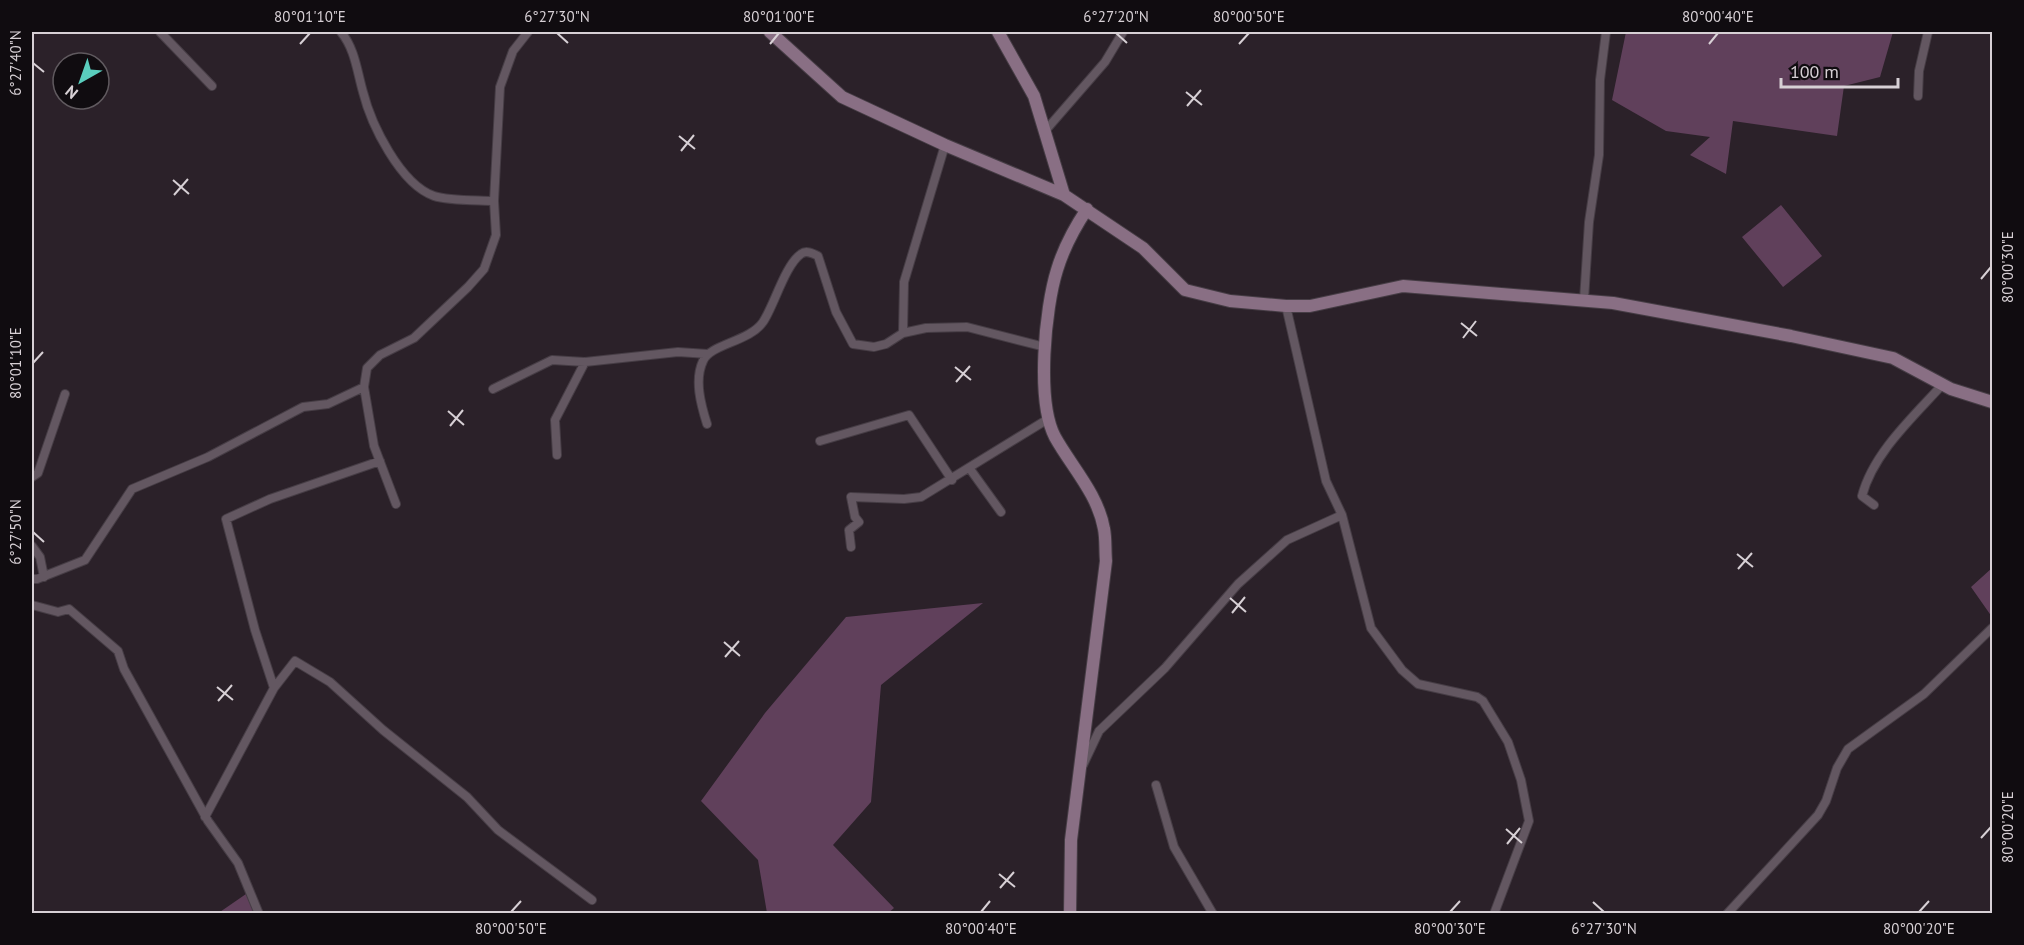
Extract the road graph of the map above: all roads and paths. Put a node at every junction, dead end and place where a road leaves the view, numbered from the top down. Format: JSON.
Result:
{"nodes":[{"id":1,"x":160,"y":32,"type":"edge"},
{"id":2,"x":341,"y":32,"type":"edge"},
{"id":3,"x":528,"y":32,"type":"edge"},
{"id":4,"x":770,"y":32,"type":"edge"},
{"id":5,"x":998,"y":32,"type":"edge"},
{"id":6,"x":1123,"y":32,"type":"edge"},
{"id":7,"x":1606,"y":32,"type":"edge"},
{"id":8,"x":1928,"y":32,"type":"edge"},
{"id":9,"x":212,"y":86,"type":"dead end"},
{"id":10,"x":1918,"y":96,"type":"dead end"},
{"id":11,"x":1045,"y":131,"type":"junction"},
{"id":12,"x":945,"y":146,"type":"junction"},
{"id":13,"x":1065,"y":195,"type":"junction"},
{"id":14,"x":494,"y":201,"type":"junction"},
{"id":15,"x":1087,"y":209,"type":"junction"},
{"id":16,"x":1584,"y":300,"type":"junction"},
{"id":17,"x":1286,"y":306,"type":"junction"},
{"id":18,"x":903,"y":333,"type":"junction"},
{"id":19,"x":1045,"y":347,"type":"junction"},
{"id":20,"x":708,"y":354,"type":"junction"},
{"id":21,"x":585,"y":362,"type":"junction"},
{"id":22,"x":1943,"y":384,"type":"junction"},
{"id":23,"x":364,"y":387,"type":"junction"},
{"id":24,"x":493,"y":389,"type":"dead end"},
{"id":25,"x":65,"y":394,"type":"dead end"},
{"id":26,"x":1992,"y":402,"type":"edge"},
{"id":27,"x":1048,"y":418,"type":"junction"},
{"id":28,"x":706,"y":424,"type":"dead end"},
{"id":29,"x":820,"y":441,"type":"dead end"},
{"id":30,"x":557,"y":455,"type":"dead end"},
{"id":31,"x":380,"y":461,"type":"junction"},
{"id":32,"x":969,"y":469,"type":"junction"},
{"id":33,"x":32,"y":477,"type":"edge"},
{"id":34,"x":952,"y":480,"type":"junction"},
{"id":35,"x":396,"y":504,"type":"dead end"},
{"id":36,"x":1874,"y":505,"type":"dead end"},
{"id":37,"x":1001,"y":512,"type":"dead end"},
{"id":38,"x":1342,"y":515,"type":"junction"},
{"id":39,"x":32,"y":546,"type":"edge"},
{"id":40,"x":851,"y":547,"type":"dead end"},
{"id":41,"x":44,"y":577,"type":"junction"},
{"id":42,"x":32,"y":579,"type":"edge"},
{"id":43,"x":32,"y":605,"type":"edge"},
{"id":44,"x":1992,"y":628,"type":"edge"},
{"id":45,"x":274,"y":688,"type":"junction"},
{"id":46,"x":1079,"y":774,"type":"junction"},
{"id":47,"x":1156,"y":785,"type":"dead end"},
{"id":48,"x":205,"y":817,"type":"junction"},
{"id":49,"x":592,"y":900,"type":"dead end"},
{"id":50,"x":259,"y":914,"type":"edge"},
{"id":51,"x":1070,"y":914,"type":"edge"},
{"id":52,"x":1213,"y":914,"type":"edge"},
{"id":53,"x":1494,"y":914,"type":"edge"},
{"id":54,"x":1727,"y":914,"type":"edge"}],
"edges":[{"from":1,"to":9,"type":"street"},
{"from":2,"to":14,"type":"street"},
{"from":3,"to":14,"type":"street"},
{"from":4,"to":12,"type":"street"},
{"from":5,"to":11,"type":"street"},
{"from":6,"to":11,"type":"street"},
{"from":7,"to":16,"type":"street"},
{"from":8,"to":10,"type":"street"},
{"from":11,"to":13,"type":"street"},
{"from":12,"to":13,"type":"street"},
{"from":12,"to":18,"type":"street"},
{"from":13,"to":15,"type":"street"},
{"from":14,"to":23,"type":"street"},
{"from":15,"to":17,"type":"street"},
{"from":15,"to":19,"type":"street"},
{"from":16,"to":17,"type":"street"},
{"from":16,"to":22,"type":"street"},
{"from":17,"to":38,"type":"street"},
{"from":18,"to":19,"type":"street"},
{"from":18,"to":20,"type":"street"},
{"from":19,"to":27,"type":"street"},
{"from":20,"to":21,"type":"street"},
{"from":20,"to":28,"type":"street"},
{"from":21,"to":24,"type":"street"},
{"from":21,"to":30,"type":"street"},
{"from":22,"to":26,"type":"street"},
{"from":22,"to":36,"type":"street"},
{"from":23,"to":31,"type":"street"},
{"from":23,"to":41,"type":"street"},
{"from":25,"to":33,"type":"street"},
{"from":27,"to":32,"type":"street"},
{"from":27,"to":46,"type":"street"},
{"from":29,"to":34,"type":"street"},
{"from":31,"to":35,"type":"street"},
{"from":31,"to":45,"type":"street"},
{"from":32,"to":34,"type":"street"},
{"from":32,"to":37,"type":"street"},
{"from":34,"to":40,"type":"street"},
{"from":38,"to":46,"type":"street"},
{"from":38,"to":53,"type":"street"},
{"from":39,"to":41,"type":"street"},
{"from":41,"to":42,"type":"street"},
{"from":43,"to":48,"type":"street"},
{"from":44,"to":54,"type":"street"},
{"from":45,"to":48,"type":"street"},
{"from":45,"to":49,"type":"street"},
{"from":46,"to":51,"type":"street"},
{"from":47,"to":52,"type":"street"},
{"from":48,"to":50,"type":"street"}]}
